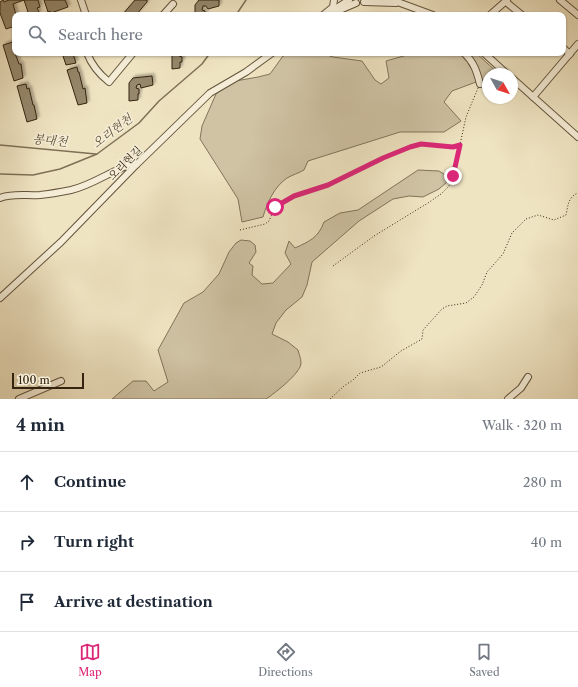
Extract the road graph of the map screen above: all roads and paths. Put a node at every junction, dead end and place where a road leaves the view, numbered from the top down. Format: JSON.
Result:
{"nodes":[{"id":1,"x":81,"y":0,"type":"edge"},
{"id":2,"x":334,"y":0,"type":"edge"},
{"id":3,"x":349,"y":0,"type":"edge"},
{"id":4,"x":560,"y":0,"type":"edge"},
{"id":5,"x":365,"y":1,"type":"edge"},
{"id":6,"x":395,"y":1,"type":"edge"},
{"id":7,"x":507,"y":1,"type":"edge"},
{"id":8,"x":356,"y":3,"type":"junction"},
{"id":9,"x":172,"y":4,"type":"dead end"},
{"id":10,"x":85,"y":12,"type":"edge"},
{"id":11,"x":166,"y":12,"type":"edge"},
{"id":12,"x":329,"y":12,"type":"edge"},
{"id":13,"x":331,"y":12,"type":"edge"},
{"id":14,"x":334,"y":12,"type":"edge"},
{"id":15,"x":427,"y":12,"type":"edge"},
{"id":16,"x":494,"y":12,"type":"edge"},
{"id":17,"x":519,"y":12,"type":"edge"},
{"id":18,"x":578,"y":15,"type":"edge"},
{"id":19,"x":578,"y":44,"type":"edge"},
{"id":20,"x":566,"y":51,"type":"edge"},
{"id":21,"x":570,"y":54,"type":"junction"},
{"id":22,"x":88,"y":56,"type":"edge"},
{"id":23,"x":131,"y":56,"type":"edge"},
{"id":24,"x":268,"y":56,"type":"edge"},
{"id":25,"x":468,"y":56,"type":"edge"},
{"id":26,"x":487,"y":56,"type":"edge"},
{"id":27,"x":501,"y":68,"type":"edge"},
{"id":28,"x":518,"y":83,"type":"edge"},
{"id":29,"x":480,"y":84,"type":"joint"},
{"id":30,"x":533,"y":97,"type":"junction"},
{"id":31,"x":578,"y":137,"type":"edge"},
{"id":32,"x":460,"y":145,"type":"junction"},
{"id":33,"x":136,"y":165,"type":"junction"},
{"id":34,"x":578,"y":193,"type":"edge"},
{"id":35,"x":0,"y":198,"type":"edge"},
{"id":36,"x":240,"y":230,"type":"dead end"},
{"id":37,"x":333,"y":266,"type":"dead end"},
{"id":38,"x":0,"y":298,"type":"edge"},
{"id":39,"x":528,"y":377,"type":"dead end"},
{"id":40,"x":61,"y":381,"type":"dead end"},
{"id":41,"x":20,"y":399,"type":"edge"},
{"id":42,"x":330,"y":399,"type":"edge"},
{"id":43,"x":508,"y":399,"type":"edge"}],
"edges":[{"from":1,"to":10,"type":"street"},
{"from":2,"to":12,"type":"street"},
{"from":3,"to":8,"type":"street"},
{"from":3,"to":13,"type":"street"},
{"from":4,"to":18,"type":"street"},
{"from":5,"to":6,"type":"street"},
{"from":5,"to":8,"type":"street"},
{"from":6,"to":15,"type":"street"},
{"from":7,"to":16,"type":"street"},
{"from":7,"to":17,"type":"street"},
{"from":8,"to":14,"type":"street"},
{"from":9,"to":11,"type":"street"},
{"from":19,"to":21,"type":"street"},
{"from":20,"to":21,"type":"street"},
{"from":21,"to":30,"type":"street"},
{"from":22,"to":23,"type":"street"},
{"from":24,"to":33,"type":"street","name":"오리현길"},
{"from":25,"to":29,"type":"street"},
{"from":26,"to":27,"type":"street"},
{"from":28,"to":30,"type":"street"},
{"from":29,"to":32,"type":"path"},
{"from":30,"to":31,"type":"street"},
{"from":32,"to":36,"type":"path"},
{"from":32,"to":37,"type":"path"},
{"from":33,"to":35,"type":"street"},
{"from":33,"to":38,"type":"street","name":"오리현길"},
{"from":34,"to":42,"type":"path"},
{"from":39,"to":43,"type":"street"},
{"from":40,"to":41,"type":"street"}]}
